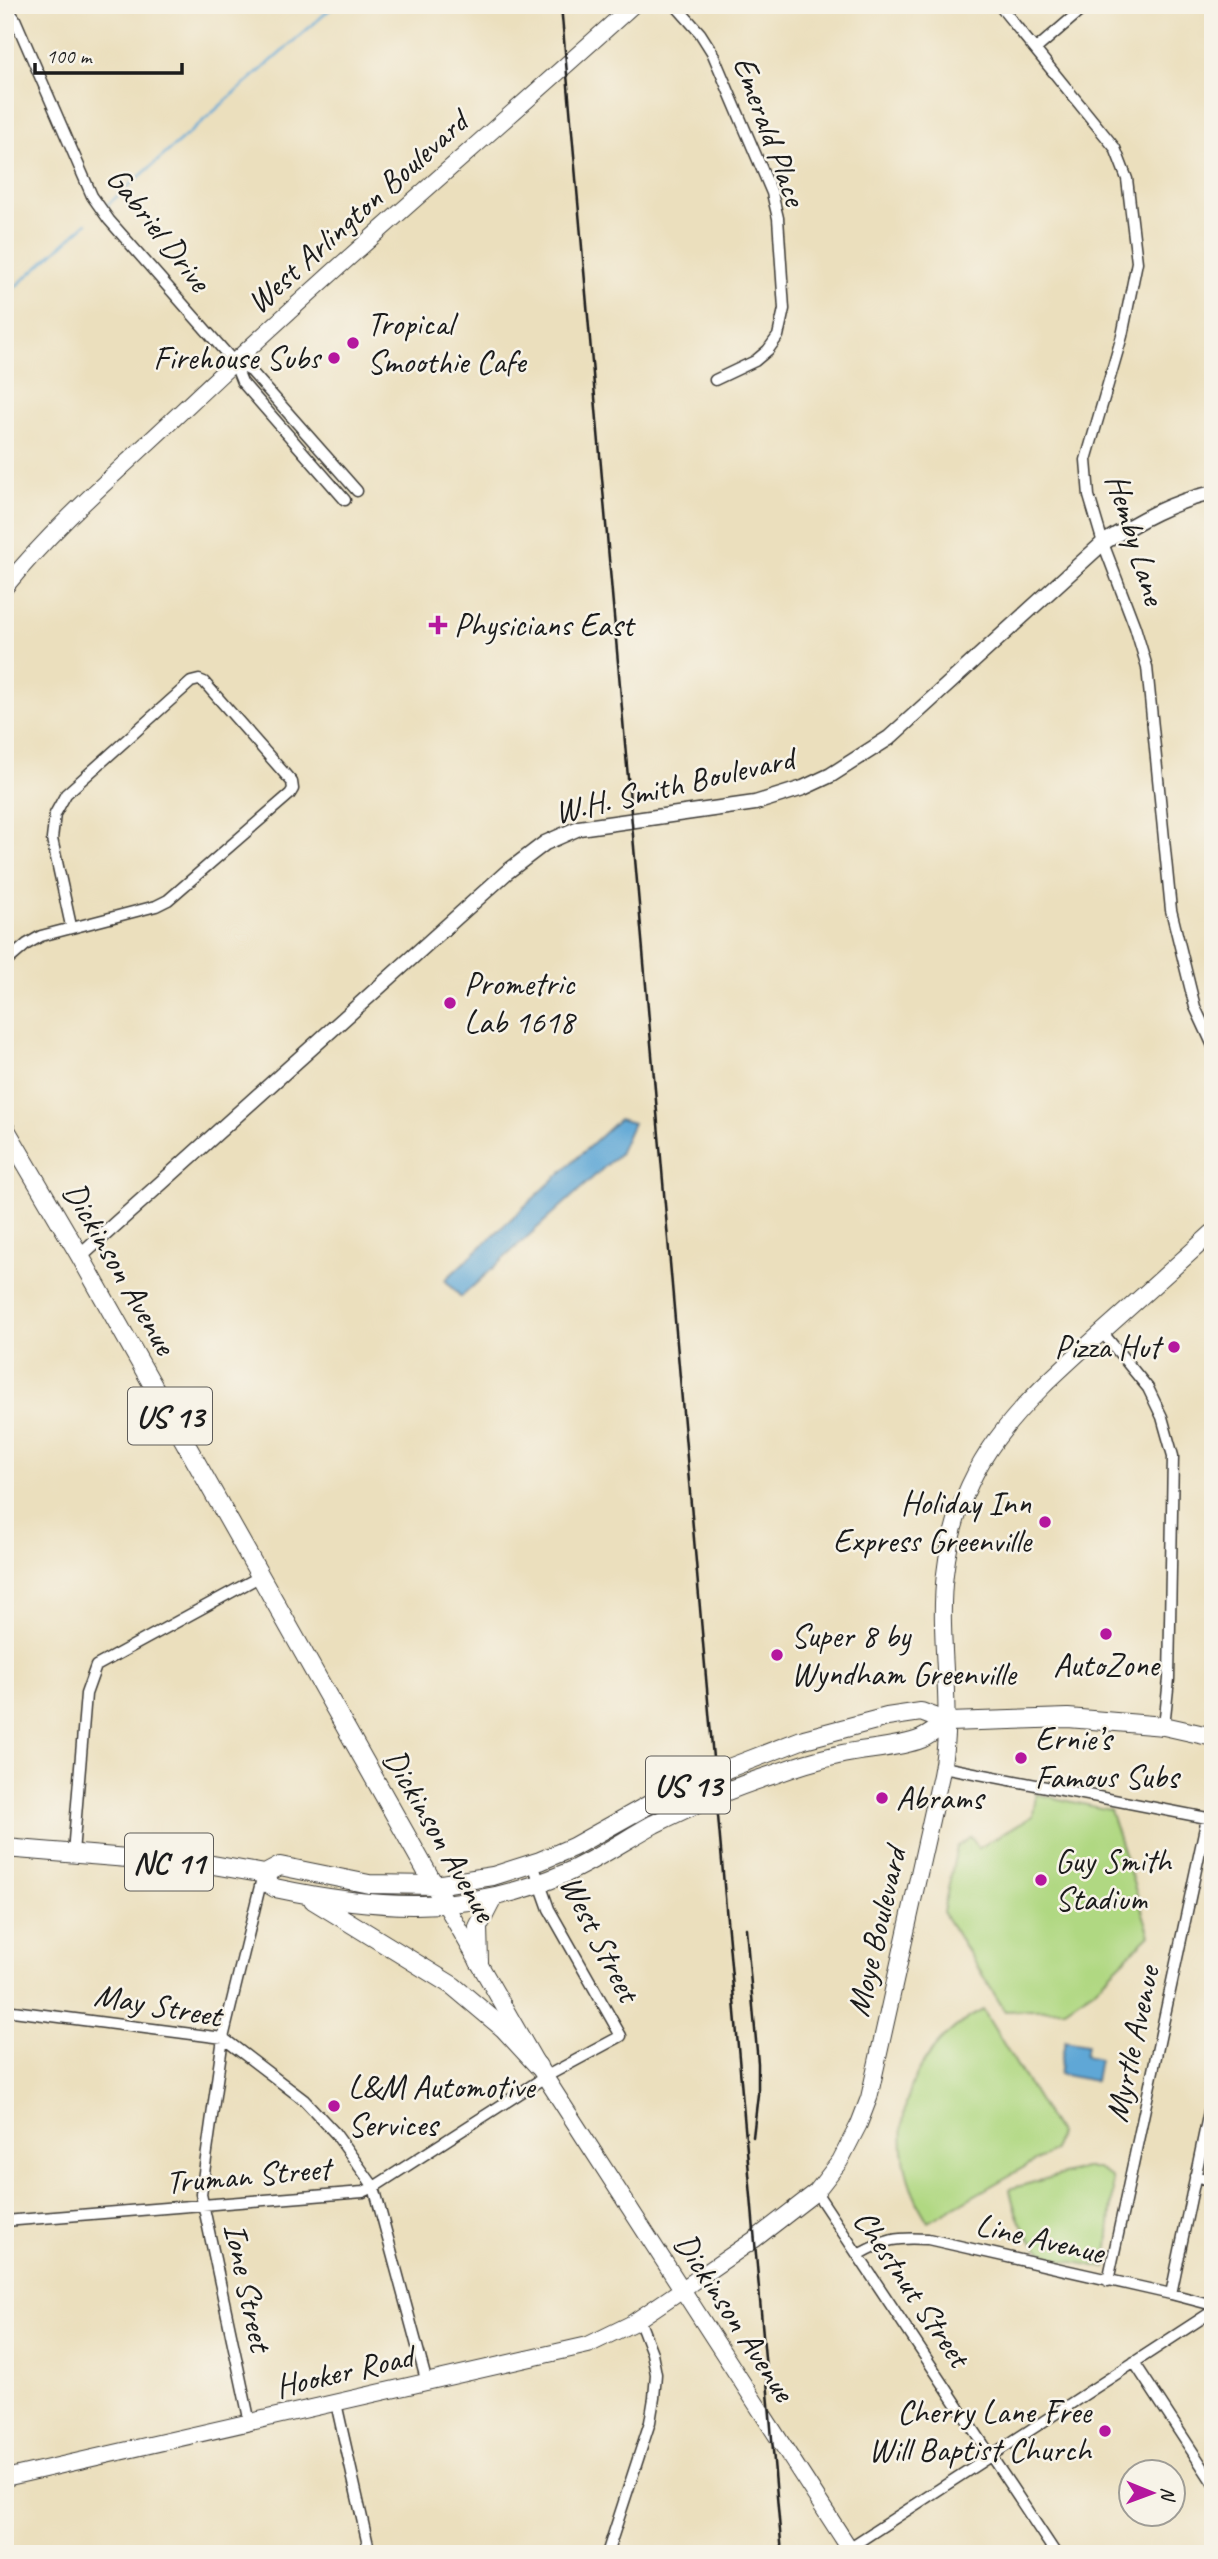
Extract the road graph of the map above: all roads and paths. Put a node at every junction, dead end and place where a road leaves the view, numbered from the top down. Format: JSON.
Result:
{"nodes":[{"id":1,"x":5,"y":5,"type":"edge"},
{"id":2,"x":633,"y":5,"type":"edge"},
{"id":3,"x":675,"y":5,"type":"edge"},
{"id":4,"x":999,"y":5,"type":"edge"},
{"id":5,"x":1087,"y":5,"type":"edge"},
{"id":6,"x":1036,"y":49,"type":"junction"},
{"id":7,"x":234,"y":362,"type":"junction"},
{"id":8,"x":715,"y":380,"type":"dead end"},
{"id":9,"x":357,"y":491,"type":"dead end"},
{"id":10,"x":1213,"y":493,"type":"edge"},
{"id":11,"x":345,"y":500,"type":"dead end"},
{"id":12,"x":1103,"y":543,"type":"junction"},
{"id":13,"x":5,"y":587,"type":"edge"},
{"id":14,"x":71,"y":926,"type":"junction"},
{"id":15,"x":5,"y":963,"type":"edge"},
{"id":16,"x":1213,"y":1046,"type":"edge"},
{"id":17,"x":5,"y":1128,"type":"edge"},
{"id":18,"x":1213,"y":1233,"type":"edge"},
{"id":19,"x":80,"y":1256,"type":"junction"},
{"id":20,"x":1102,"y":1332,"type":"junction"},
{"id":21,"x":259,"y":1577,"type":"junction"},
{"id":22,"x":948,"y":1722,"type":"junction"},
{"id":23,"x":1164,"y":1726,"type":"junction"},
{"id":24,"x":1213,"y":1737,"type":"edge"},
{"id":25,"x":943,"y":1767,"type":"junction"},
{"id":26,"x":5,"y":1848,"type":"edge"},
{"id":27,"x":73,"y":1853,"type":"junction"},
{"id":28,"x":533,"y":1864,"type":"junction"},
{"id":29,"x":264,"y":1874,"type":"junction"},
{"id":30,"x":541,"y":1883,"type":"junction"},
{"id":31,"x":435,"y":1885,"type":"junction"},
{"id":32,"x":304,"y":1894,"type":"junction"},
{"id":33,"x":493,"y":1898,"type":"junction"},
{"id":34,"x":445,"y":1905,"type":"junction"},
{"id":35,"x":479,"y":1962,"type":"junction"},
{"id":36,"x":5,"y":2010,"type":"edge"},
{"id":37,"x":621,"y":2036,"type":"joint"},
{"id":38,"x":223,"y":2038,"type":"junction"},
{"id":39,"x":541,"y":2072,"type":"junction"},
{"id":40,"x":1213,"y":2092,"type":"edge"},
{"id":41,"x":1195,"y":2176,"type":"junction"},
{"id":42,"x":1213,"y":2181,"type":"edge"},
{"id":43,"x":374,"y":2187,"type":"junction"},
{"id":44,"x":816,"y":2192,"type":"junction"},
{"id":45,"x":203,"y":2205,"type":"junction"},
{"id":46,"x":5,"y":2221,"type":"edge"},
{"id":47,"x":858,"y":2256,"type":"junction"},
{"id":48,"x":1108,"y":2281,"type":"junction"},
{"id":49,"x":682,"y":2290,"type":"junction"},
{"id":50,"x":1171,"y":2294,"type":"junction"},
{"id":51,"x":1213,"y":2308,"type":"edge"},
{"id":52,"x":639,"y":2319,"type":"junction"},
{"id":53,"x":1134,"y":2362,"type":"junction"},
{"id":54,"x":427,"y":2383,"type":"junction"},
{"id":55,"x":336,"y":2403,"type":"junction"},
{"id":56,"x":250,"y":2423,"type":"junction"},
{"id":57,"x":992,"y":2455,"type":"junction"},
{"id":58,"x":5,"y":2478,"type":"edge"},
{"id":59,"x":1211,"y":2478,"type":"edge"},
{"id":60,"x":851,"y":2551,"type":"edge"},
{"id":61,"x":370,"y":2554,"type":"edge"},
{"id":62,"x":607,"y":2554,"type":"edge"},
{"id":63,"x":1056,"y":2554,"type":"edge"}],
"edges":[{"from":1,"to":7,"type":"street","name":"Gabriel Drive"},
{"from":2,"to":7,"type":"main road","name":"West Arlington Boulevard"},
{"from":3,"to":8,"type":"street","name":"Emerald Place"},
{"from":4,"to":6,"type":"street","name":"Hemby Lane"},
{"from":5,"to":6,"type":"street"},
{"from":6,"to":12,"type":"street","name":"Hemby Lane"},
{"from":7,"to":9,"type":"street"},
{"from":7,"to":11,"type":"street"},
{"from":7,"to":13,"type":"main road","name":"West Arlington Boulevard"},
{"from":10,"to":12,"type":"street","name":"W.H. Smith Boulevard"},
{"from":12,"to":16,"type":"street","name":"Hemby Lane"},
{"from":12,"to":19,"type":"street","name":"W.H. Smith Boulevard"},
{"from":14,"to":14,"type":"street"},
{"from":14,"to":15,"type":"street"},
{"from":17,"to":19,"type":"main road","name":"Dickinson Avenue","number":"US 13"},
{"from":18,"to":20,"type":"main road","name":"Moye Boulevard"},
{"from":19,"to":21,"type":"main road","name":"Dickinson Avenue","number":"US 13"},
{"from":20,"to":22,"type":"main road","name":"Moye Boulevard"},
{"from":20,"to":23,"type":"street"},
{"from":21,"to":27,"type":"street"},
{"from":21,"to":31,"type":"main road","name":"Dickinson Avenue","number":"US 13"},
{"from":22,"to":23,"type":"main road","number":"US 13"},
{"from":22,"to":25,"type":"main road","name":"Moye Boulevard"},
{"from":22,"to":28,"type":"main road","number":"US 13"},
{"from":22,"to":30,"type":"main road","number":"US 13"},
{"from":23,"to":24,"type":"main road","number":"US 13"},
{"from":25,"to":44,"type":"main road","name":"Moye Boulevard"},
{"from":25,"to":48,"type":"street","name":"Myrtle Avenue"},
{"from":26,"to":27,"type":"main road","number":"NC 11"},
{"from":27,"to":29,"type":"main road","number":"NC 11"},
{"from":28,"to":30,"type":"street","name":"West Street"},
{"from":28,"to":31,"type":"main road","number":"US 13"},
{"from":29,"to":31,"type":"main road","number":"NC 11"},
{"from":29,"to":32,"type":"main road","number":"NC 11"},
{"from":29,"to":38,"type":"street","name":"Ione Street"},
{"from":30,"to":33,"type":"main road","number":"US 13"},
{"from":30,"to":37,"type":"street","name":"West Street"},
{"from":31,"to":34,"type":"main road","name":"Dickinson Avenue","number":"US 13"},
{"from":32,"to":34,"type":"main road","number":"NC 11"},
{"from":32,"to":39,"type":"main road"},
{"from":33,"to":34,"type":"main road","number":"US 13"},
{"from":33,"to":35,"type":"main road"},
{"from":34,"to":35,"type":"main road","name":"Dickinson Avenue"},
{"from":35,"to":39,"type":"main road","name":"Dickinson Avenue"},
{"from":36,"to":38,"type":"street","name":"May Street"},
{"from":37,"to":39,"type":"street","name":"Truman Street"},
{"from":38,"to":43,"type":"street","name":"May Street"},
{"from":38,"to":45,"type":"street","name":"Ione Street"},
{"from":39,"to":43,"type":"street","name":"Truman Street"},
{"from":39,"to":49,"type":"main road","name":"Dickinson Avenue"},
{"from":40,"to":41,"type":"street"},
{"from":41,"to":42,"type":"street"},
{"from":41,"to":50,"type":"street"},
{"from":43,"to":45,"type":"street","name":"Truman Street"},
{"from":43,"to":54,"type":"street","name":"May Street"},
{"from":44,"to":47,"type":"street","name":"Chestnut Street"},
{"from":44,"to":49,"type":"main road","name":"Moye Boulevard"},
{"from":45,"to":46,"type":"street","name":"Truman Street"},
{"from":45,"to":56,"type":"street","name":"Ione Street"},
{"from":47,"to":48,"type":"street","name":"Line Avenue"},
{"from":47,"to":57,"type":"street","name":"Chestnut Street"},
{"from":48,"to":50,"type":"street","name":"Line Avenue"},
{"from":49,"to":52,"type":"main road","name":"Hooker Road"},
{"from":49,"to":60,"type":"main road","name":"Dickinson Avenue"},
{"from":50,"to":51,"type":"street","name":"Line Avenue"},
{"from":51,"to":53,"type":"street"},
{"from":52,"to":54,"type":"main road","name":"Hooker Road"},
{"from":52,"to":62,"type":"street"},
{"from":53,"to":57,"type":"street"},
{"from":53,"to":59,"type":"street"},
{"from":54,"to":55,"type":"main road","name":"Hooker Road"},
{"from":55,"to":56,"type":"main road","name":"Hooker Road"},
{"from":55,"to":61,"type":"street"},
{"from":56,"to":58,"type":"main road","name":"Hooker Road"},
{"from":57,"to":60,"type":"street"},
{"from":57,"to":63,"type":"street","name":"Chestnut Street"}]}
